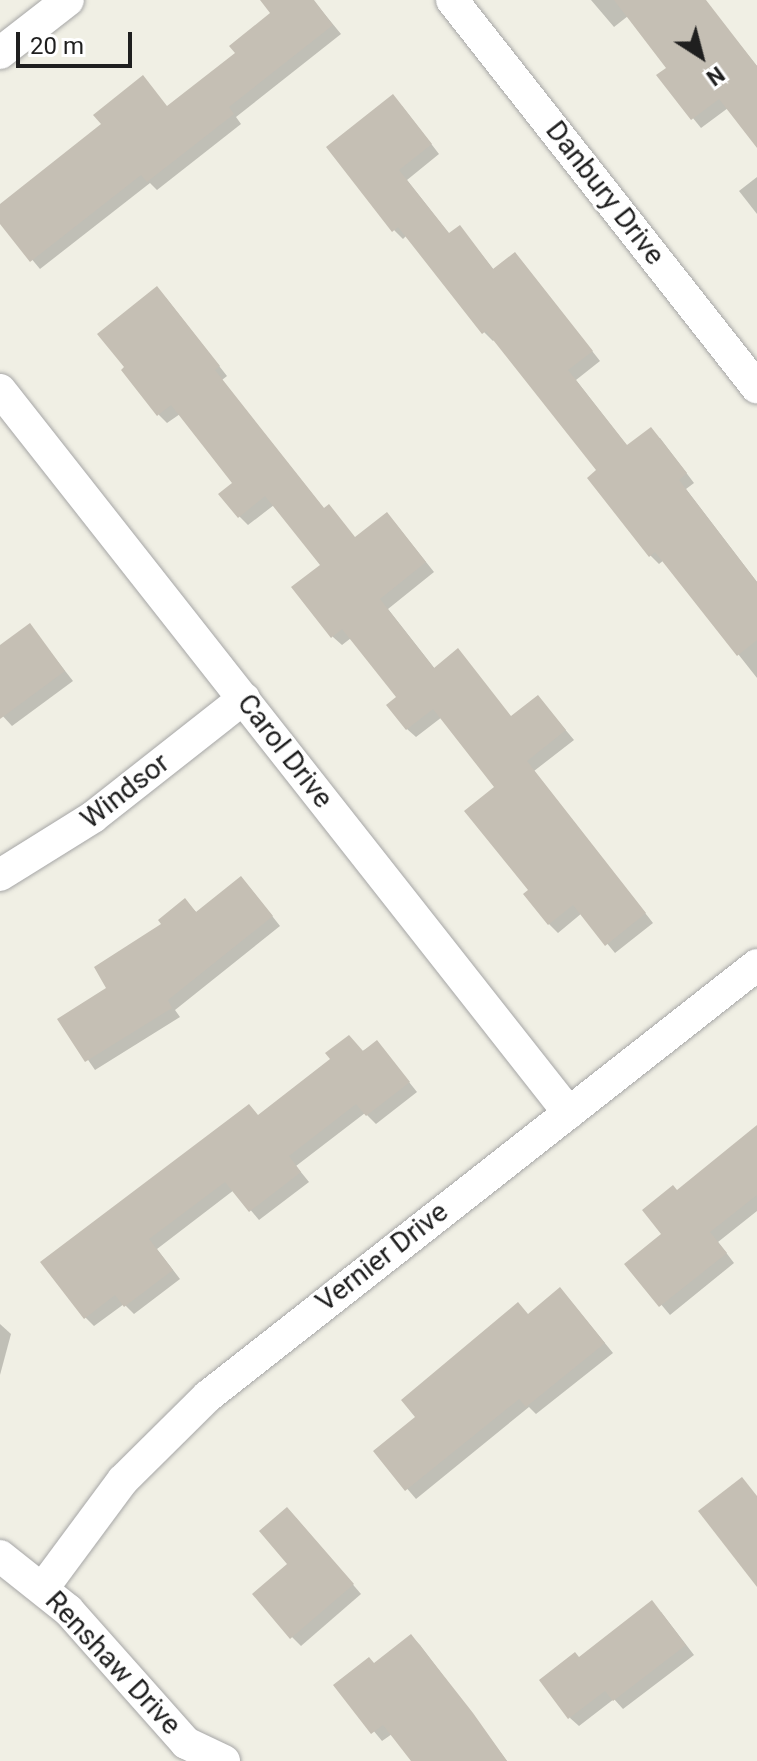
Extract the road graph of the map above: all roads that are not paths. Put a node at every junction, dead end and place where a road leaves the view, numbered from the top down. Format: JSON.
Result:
{"nodes":[{"id":1,"x":68,"y":0,"type":"edge"},
{"id":2,"x":452,"y":0,"type":"edge"},
{"id":3,"x":0,"y":53,"type":"edge"},
{"id":4,"x":757,"y":387,"type":"edge"},
{"id":5,"x":0,"y":390,"type":"edge"},
{"id":6,"x":244,"y":698,"type":"junction"},
{"id":7,"x":0,"y":875,"type":"edge"},
{"id":8,"x":757,"y":965,"type":"edge"},
{"id":9,"x":569,"y":1113,"type":"junction"},
{"id":10,"x":0,"y":1556,"type":"edge"},
{"id":11,"x":43,"y":1588,"type":"junction"},
{"id":12,"x":188,"y":1752,"type":"edge"},
{"id":13,"x":224,"y":1761,"type":"edge"}],
"edges":[{"from":1,"to":3,"type":"street"},
{"from":2,"to":4,"type":"street","name":"Danbury Drive"},
{"from":5,"to":6,"type":"street","name":"Carol Drive"},
{"from":6,"to":7,"type":"street","name":"Windsor"},
{"from":6,"to":9,"type":"street","name":"Carol Drive"},
{"from":8,"to":9,"type":"street","name":"Vernier Drive"},
{"from":9,"to":11,"type":"street","name":"Vernier Drive"},
{"from":10,"to":11,"type":"street","name":"Renshaw Drive"},
{"from":11,"to":12,"type":"street","name":"Renshaw Drive"},
{"from":12,"to":13,"type":"street","name":"Renshaw Drive"}]}
